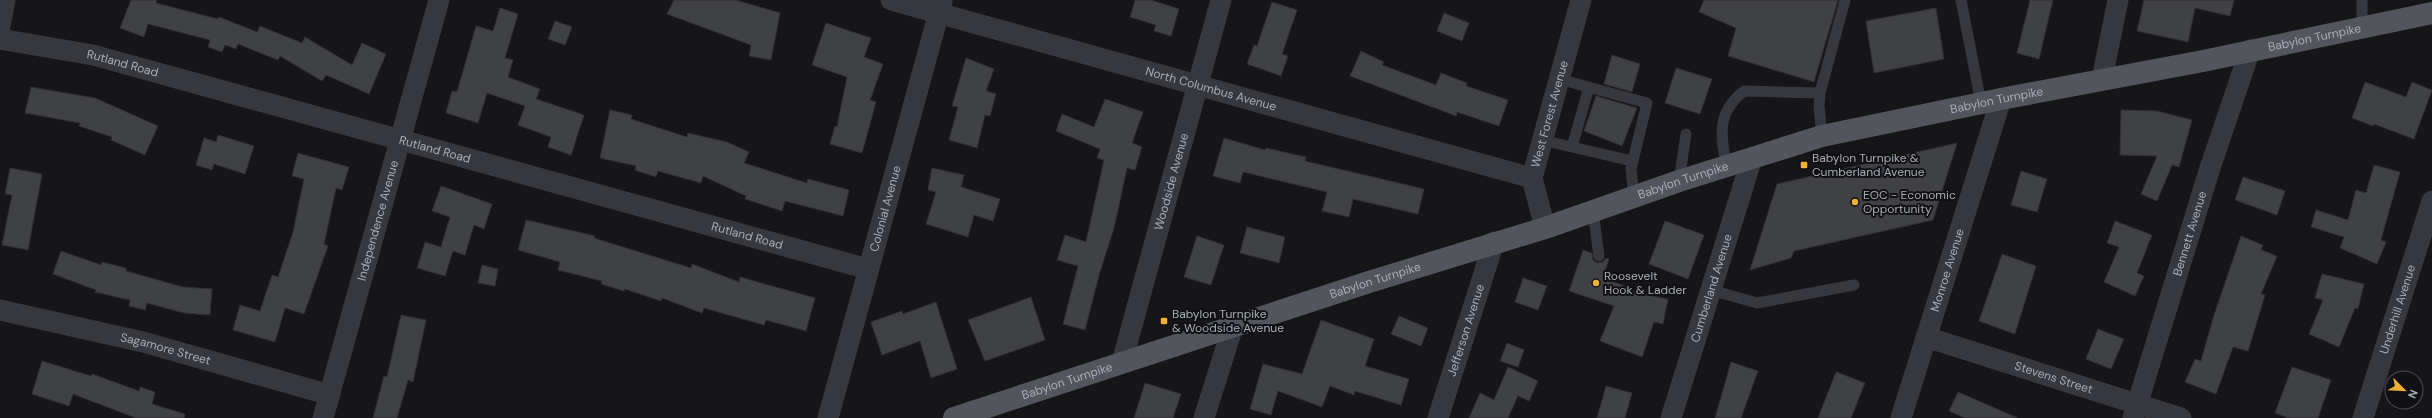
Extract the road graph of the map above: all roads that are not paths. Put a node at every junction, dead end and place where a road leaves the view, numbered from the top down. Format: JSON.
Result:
{"nodes":[{"id":1,"x":5,"y":0,"type":"edge"},
{"id":2,"x":439,"y":0,"type":"edge"},
{"id":3,"x":891,"y":0,"type":"edge"},
{"id":4,"x":1221,"y":0,"type":"edge"},
{"id":5,"x":1581,"y":0,"type":"edge"},
{"id":6,"x":1844,"y":0,"type":"edge"},
{"id":7,"x":1961,"y":0,"type":"edge"},
{"id":8,"x":2118,"y":0,"type":"edge"},
{"id":9,"x":2362,"y":0,"type":"edge"},
{"id":10,"x":940,"y":7,"type":"edge"},
{"id":11,"x":2432,"y":13,"type":"edge"},
{"id":12,"x":0,"y":26,"type":"edge"},
{"id":13,"x":2362,"y":27,"type":"junction"},
{"id":14,"x":0,"y":39,"type":"edge"},
{"id":15,"x":2250,"y":50,"type":"junction"},
{"id":16,"x":1559,"y":79,"type":"junction"},
{"id":17,"x":2102,"y":79,"type":"junction"},
{"id":18,"x":1197,"y":85,"type":"junction"},
{"id":19,"x":1589,"y":87,"type":"junction"},
{"id":20,"x":1820,"y":93,"type":"junction"},
{"id":21,"x":1991,"y":101,"type":"junction"},
{"id":22,"x":1686,"y":134,"type":"dead end"},
{"id":23,"x":1822,"y":136,"type":"junction"},
{"id":24,"x":400,"y":140,"type":"junction"},
{"id":25,"x":1542,"y":140,"type":"junction"},
{"id":26,"x":1572,"y":147,"type":"junction"},
{"id":27,"x":1752,"y":158,"type":"junction"},
{"id":28,"x":1632,"y":161,"type":"junction"},
{"id":29,"x":1726,"y":166,"type":"junction"},
{"id":30,"x":1532,"y":178,"type":"junction"},
{"id":31,"x":1679,"y":181,"type":"junction"},
{"id":32,"x":1634,"y":198,"type":"junction"},
{"id":33,"x":2432,"y":201,"type":"edge"},
{"id":34,"x":1593,"y":211,"type":"junction"},
{"id":35,"x":1545,"y":228,"type":"junction"},
{"id":36,"x":1494,"y":242,"type":"junction"},
{"id":37,"x":1599,"y":256,"type":"dead end"},
{"id":38,"x":868,"y":269,"type":"junction"},
{"id":39,"x":1854,"y":285,"type":"dead end"},
{"id":40,"x":1711,"y":290,"type":"junction"},
{"id":41,"x":0,"y":310,"type":"edge"},
{"id":42,"x":1233,"y":326,"type":"junction"},
{"id":43,"x":1926,"y":337,"type":"junction"},
{"id":44,"x":1122,"y":362,"type":"junction"},
{"id":45,"x":330,"y":395,"type":"junction"},
{"id":46,"x":2135,"y":411,"type":"edge"},
{"id":47,"x":965,"y":416,"type":"edge"},
{"id":48,"x":324,"y":418,"type":"edge"},
{"id":49,"x":828,"y":418,"type":"edge"},
{"id":50,"x":1204,"y":418,"type":"edge"},
{"id":51,"x":1438,"y":418,"type":"edge"},
{"id":52,"x":1671,"y":418,"type":"edge"},
{"id":53,"x":1901,"y":418,"type":"edge"},
{"id":54,"x":2181,"y":418,"type":"edge"},
{"id":55,"x":2363,"y":418,"type":"edge"}],
"edges":[{"from":1,"to":12,"type":"street"},
{"from":2,"to":24,"type":"street","name":"Independence Avenue"},
{"from":3,"to":10,"type":"street","name":"North Columbus Avenue"},
{"from":4,"to":18,"type":"street","name":"Woodside Avenue"},
{"from":5,"to":16,"type":"street","name":"West Forest Avenue"},
{"from":6,"to":20,"type":"lane"},
{"from":7,"to":21,"type":"lane"},
{"from":8,"to":17,"type":"street"},
{"from":9,"to":13,"type":"lane"},
{"from":10,"to":18,"type":"street","name":"North Columbus Avenue"},
{"from":10,"to":38,"type":"street","name":"Colonial Avenue"},
{"from":11,"to":13,"type":"main road","name":"Babylon Turnpike"},
{"from":13,"to":15,"type":"main road","name":"Babylon Turnpike"},
{"from":14,"to":24,"type":"street","name":"Rutland Road"},
{"from":15,"to":17,"type":"main road","name":"Babylon Turnpike"},
{"from":15,"to":46,"type":"street","name":"Bennett Avenue"},
{"from":16,"to":19,"type":"lane"},
{"from":16,"to":25,"type":"street","name":"West Forest Avenue"},
{"from":17,"to":21,"type":"main road","name":"Babylon Turnpike"},
{"from":18,"to":30,"type":"street","name":"North Columbus Avenue"},
{"from":18,"to":44,"type":"street","name":"Woodside Avenue"},
{"from":19,"to":26,"type":"lane"},
{"from":19,"to":28,"type":"lane"},
{"from":20,"to":23,"type":"lane"},
{"from":20,"to":29,"type":"lane"},
{"from":21,"to":23,"type":"main road","name":"Babylon Turnpike"},
{"from":21,"to":43,"type":"street","name":"Monroe Avenue"},
{"from":22,"to":31,"type":"lane"},
{"from":23,"to":27,"type":"main road","name":"Babylon Turnpike"},
{"from":24,"to":38,"type":"street","name":"Rutland Road"},
{"from":24,"to":45,"type":"street","name":"Independence Avenue"},
{"from":25,"to":26,"type":"lane"},
{"from":25,"to":30,"type":"street","name":"West Forest Avenue"},
{"from":26,"to":28,"type":"lane"},
{"from":27,"to":29,"type":"main road","name":"Babylon Turnpike"},
{"from":27,"to":40,"type":"street","name":"Cumberland Avenue"},
{"from":28,"to":32,"type":"lane"},
{"from":29,"to":31,"type":"main road","name":"Babylon Turnpike"},
{"from":30,"to":35,"type":"street","name":"West Forest Avenue"},
{"from":31,"to":32,"type":"main road","name":"Babylon Turnpike"},
{"from":32,"to":34,"type":"main road","name":"Babylon Turnpike"},
{"from":33,"to":55,"type":"street","name":"Underhill Avenue"},
{"from":34,"to":35,"type":"main road","name":"Babylon Turnpike"},
{"from":34,"to":37,"type":"lane"},
{"from":35,"to":36,"type":"main road","name":"Babylon Turnpike"},
{"from":36,"to":42,"type":"main road","name":"Babylon Turnpike"},
{"from":36,"to":51,"type":"street","name":"Jefferson Avenue"},
{"from":38,"to":49,"type":"street","name":"Colonial Avenue"},
{"from":39,"to":40,"type":"lane"},
{"from":40,"to":52,"type":"street","name":"Cumberland Avenue"},
{"from":41,"to":45,"type":"street","name":"Sagamore Street"},
{"from":42,"to":44,"type":"main road","name":"Babylon Turnpike"},
{"from":42,"to":50,"type":"street"},
{"from":43,"to":46,"type":"street","name":"Stevens Street"},
{"from":43,"to":53,"type":"street","name":"Monroe Avenue"},
{"from":44,"to":47,"type":"main road","name":"Babylon Turnpike"},
{"from":45,"to":48,"type":"street","name":"Independence Avenue"},
{"from":46,"to":54,"type":"street","name":"Stevens Street"}]}
